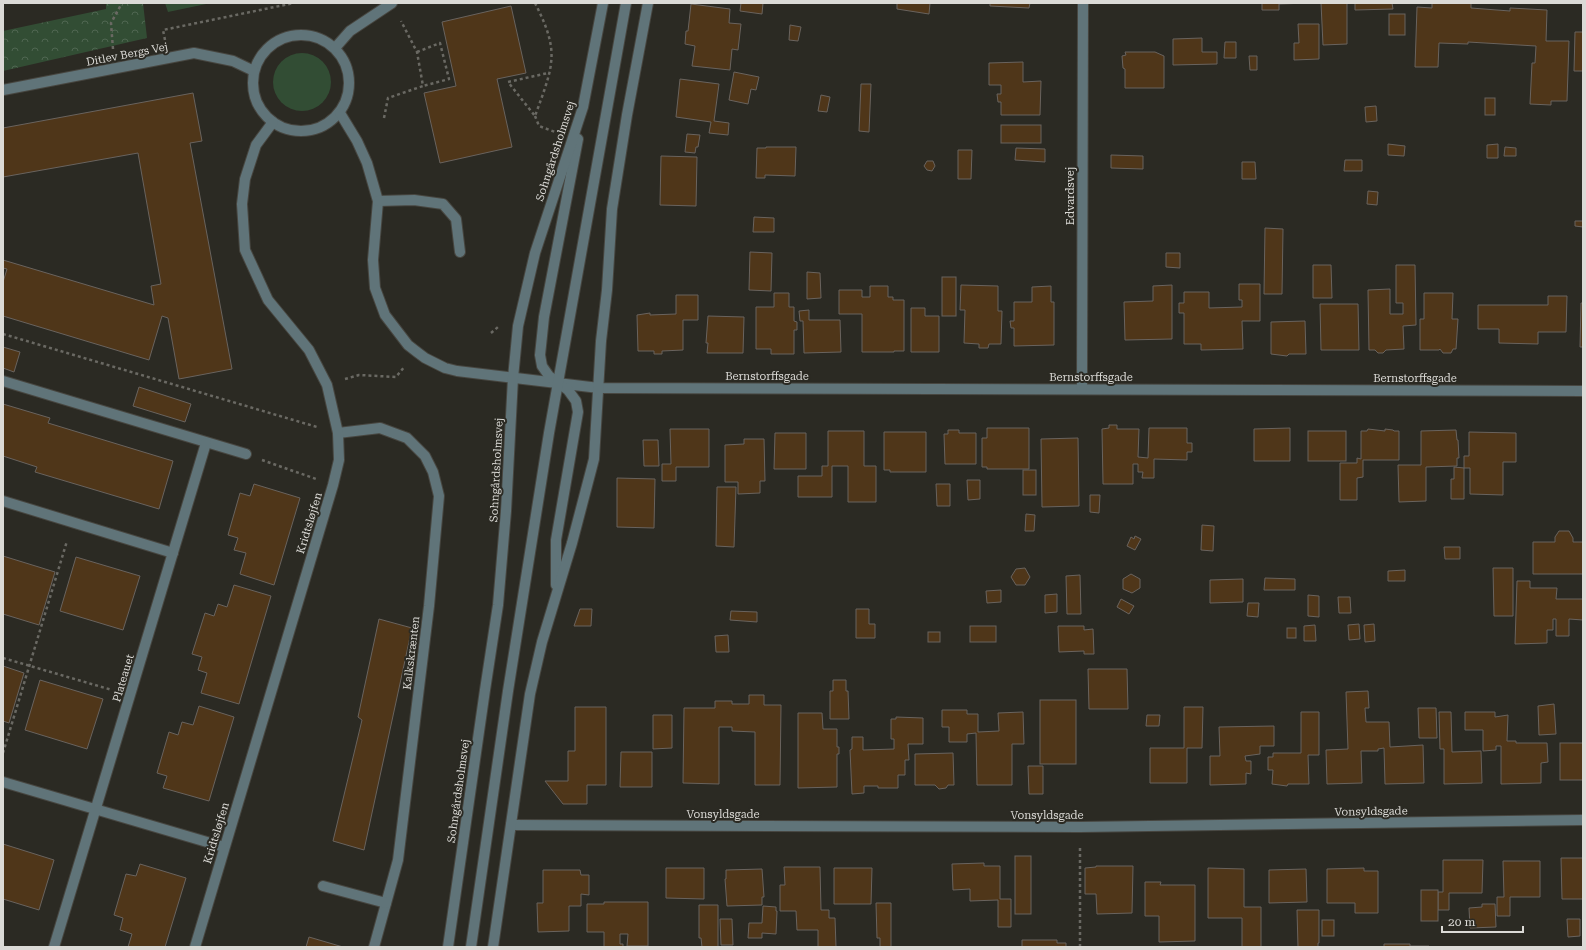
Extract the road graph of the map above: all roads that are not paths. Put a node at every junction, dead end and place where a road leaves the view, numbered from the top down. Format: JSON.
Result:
{"nodes":[{"id":1,"x":392,"y":3,"type":"edge"},
{"id":2,"x":603,"y":3,"type":"edge"},
{"id":3,"x":626,"y":3,"type":"edge"},
{"id":4,"x":648,"y":3,"type":"edge"},
{"id":5,"x":1083,"y":3,"type":"edge"},
{"id":6,"x":335,"y":48,"type":"junction"},
{"id":7,"x":254,"y":70,"type":"junction"},
{"id":8,"x":3,"y":90,"type":"edge"},
{"id":9,"x":583,"y":107,"type":"junction"},
{"id":10,"x":340,"y":113,"type":"junction"},
{"id":11,"x":273,"y":122,"type":"junction"},
{"id":12,"x":378,"y":201,"type":"junction"},
{"id":13,"x":460,"y":252,"type":"dead end"},
{"id":14,"x":513,"y":378,"type":"junction"},
{"id":15,"x":3,"y":381,"type":"edge"},
{"id":16,"x":557,"y":383,"type":"junction"},
{"id":17,"x":599,"y":388,"type":"junction"},
{"id":18,"x":1082,"y":389,"type":"junction"},
{"id":19,"x":1583,"y":390,"type":"edge"},
{"id":20,"x":338,"y":433,"type":"junction"},
{"id":21,"x":206,"y":443,"type":"junction"},
{"id":22,"x":246,"y":454,"type":"road end"},
{"id":23,"x":3,"y":501,"type":"edge"},
{"id":24,"x":173,"y":553,"type":"junction"},
{"id":25,"x":556,"y":595,"type":"junction"},
{"id":26,"x":3,"y":782,"type":"edge"},
{"id":27,"x":96,"y":809,"type":"junction"},
{"id":28,"x":1583,"y":820,"type":"edge"},
{"id":29,"x":511,"y":825,"type":"junction"},
{"id":30,"x":224,"y":847,"type":"junction"},
{"id":31,"x":323,"y":886,"type":"dead end"},
{"id":32,"x":386,"y":903,"type":"junction"},
{"id":33,"x":54,"y":947,"type":"edge"},
{"id":34,"x":195,"y":947,"type":"edge"},
{"id":35,"x":374,"y":947,"type":"edge"},
{"id":36,"x":448,"y":947,"type":"edge"},
{"id":37,"x":472,"y":947,"type":"edge"},
{"id":38,"x":493,"y":947,"type":"edge"}],
"edges":[{"from":1,"to":6,"type":"street"},
{"from":2,"to":9,"type":"street","name":"Sohngårdsholmsvej"},
{"from":3,"to":16,"type":"street"},
{"from":4,"to":17,"type":"street"},
{"from":5,"to":18,"type":"street","name":"Edvardsvej"},
{"from":6,"to":7,"type":"street"},
{"from":6,"to":10,"type":"street"},
{"from":7,"to":8,"type":"street","name":"Ditlev Bergs Vej"},
{"from":7,"to":11,"type":"street"},
{"from":9,"to":14,"type":"street","name":"Sohngårdsholmsvej"},
{"from":9,"to":16,"type":"street"},
{"from":10,"to":11,"type":"street"},
{"from":10,"to":12,"type":"street"},
{"from":11,"to":20,"type":"street","name":"Kridtsløjfen"},
{"from":12,"to":13,"type":"street"},
{"from":12,"to":14,"type":"street"},
{"from":14,"to":16,"type":"street","name":"Bernstorffsgade"},
{"from":14,"to":36,"type":"street","name":"Sohngårdsholmsvej"},
{"from":15,"to":21,"type":"street"},
{"from":16,"to":17,"type":"street","name":"Bernstorffsgade"},
{"from":16,"to":25,"type":"street"},
{"from":16,"to":37,"type":"street"},
{"from":17,"to":18,"type":"street","name":"Bernstorffsgade"},
{"from":17,"to":25,"type":"street"},
{"from":18,"to":19,"type":"street","name":"Bernstorffsgade"},
{"from":20,"to":30,"type":"street","name":"Kridtsløjfen"},
{"from":20,"to":32,"type":"street","name":"Kalkskrænten"},
{"from":21,"to":22,"type":"street"},
{"from":21,"to":24,"type":"street","name":"Plateauet"},
{"from":23,"to":24,"type":"street"},
{"from":24,"to":27,"type":"street","name":"Plateauet"},
{"from":25,"to":29,"type":"street"},
{"from":26,"to":27,"type":"street"},
{"from":27,"to":30,"type":"street"},
{"from":27,"to":33,"type":"street","name":"Plateauet"},
{"from":28,"to":29,"type":"street","name":"Vonsyldsgade"},
{"from":29,"to":38,"type":"street"},
{"from":30,"to":34,"type":"street","name":"Kridtsløjfen"},
{"from":31,"to":32,"type":"street"},
{"from":32,"to":35,"type":"street","name":"Kalkskrænten"}]}
